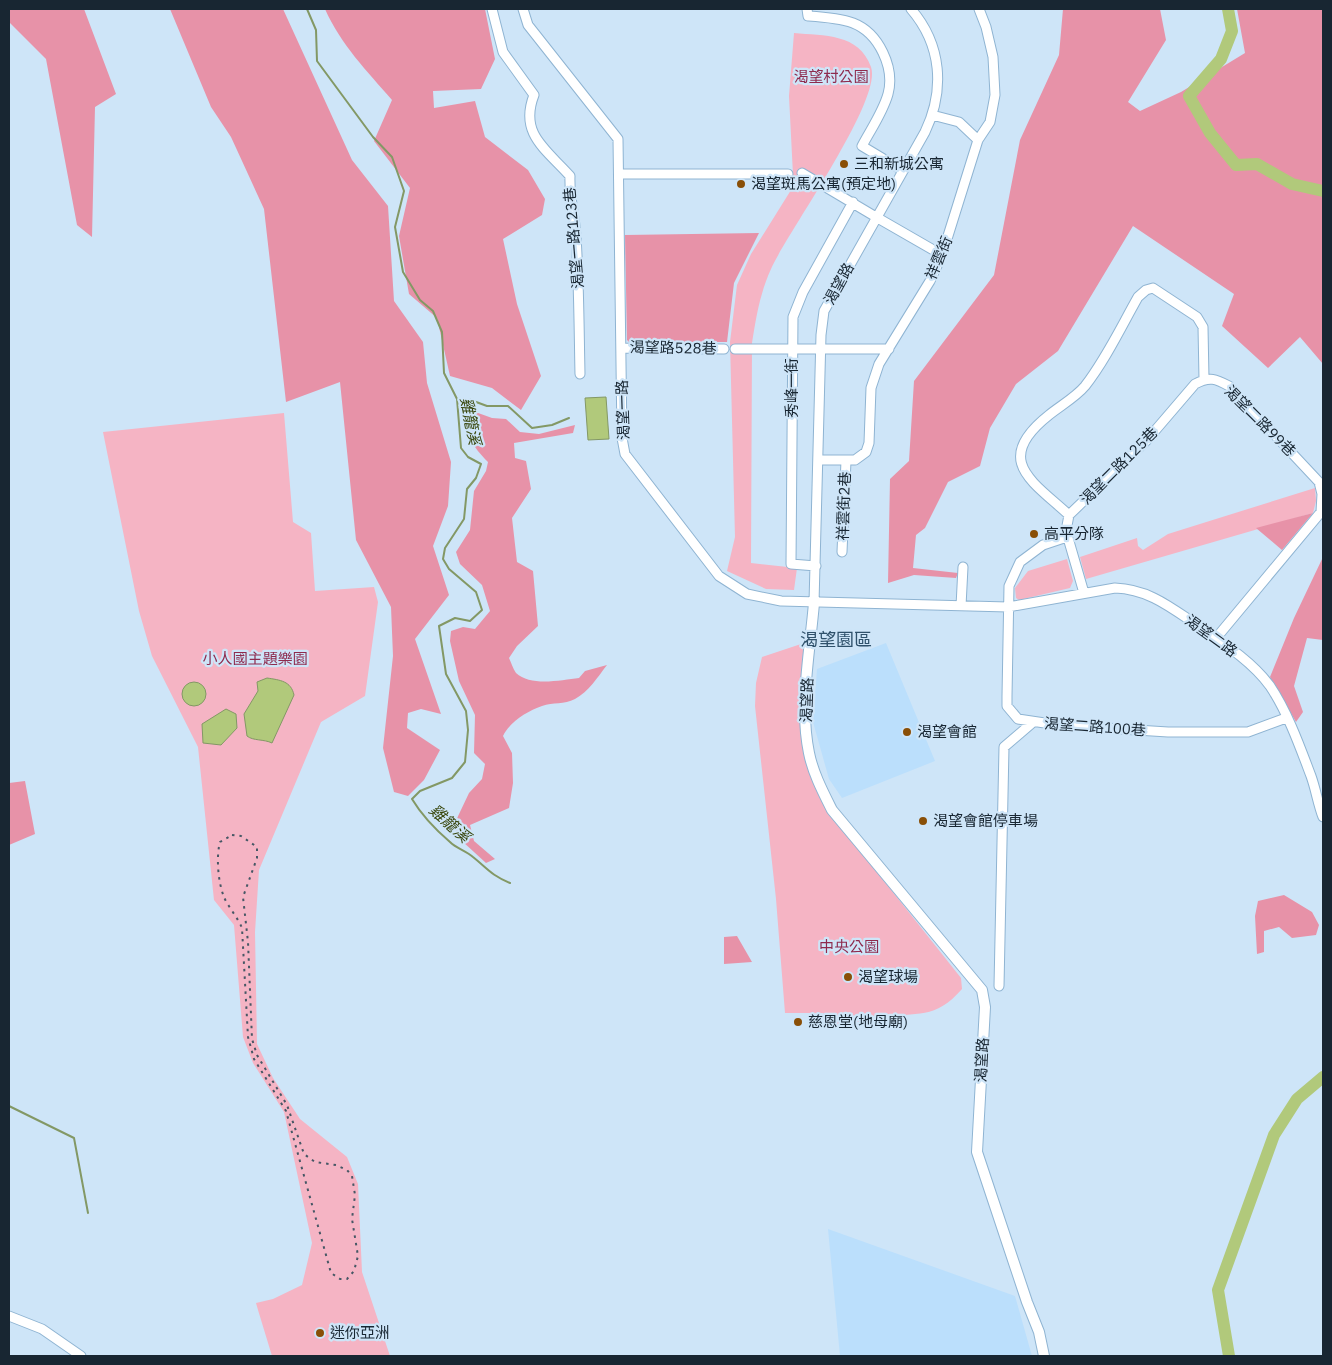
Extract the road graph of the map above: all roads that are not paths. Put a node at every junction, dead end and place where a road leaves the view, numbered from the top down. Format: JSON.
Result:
{"nodes":[{"id":1,"x":492,"y":9,"type":"edge"},
{"id":2,"x":523,"y":9,"type":"edge"},
{"id":3,"x":808,"y":9,"type":"edge"},
{"id":4,"x":912,"y":9,"type":"edge"},
{"id":5,"x":979,"y":9,"type":"edge"},
{"id":6,"x":932,"y":115,"type":"junction"},
{"id":7,"x":978,"y":140,"type":"junction"},
{"id":8,"x":902,"y":170,"type":"junction"},
{"id":9,"x":783,"y":172,"type":"dead end"},
{"id":10,"x":802,"y":173,"type":"dead end"},
{"id":11,"x":619,"y":174,"type":"junction"},
{"id":12,"x":853,"y":202,"type":"junction"},
{"id":13,"x":876,"y":217,"type":"junction"},
{"id":14,"x":942,"y":255,"type":"junction"},
{"id":15,"x":622,"y":348,"type":"junction"},
{"id":16,"x":724,"y":349,"type":"dead end"},
{"id":17,"x":735,"y":349,"type":"dead end"},
{"id":18,"x":889,"y":349,"type":"junction"},
{"id":19,"x":792,"y":350,"type":"junction"},
{"id":20,"x":820,"y":350,"type":"junction"},
{"id":21,"x":580,"y":374,"type":"dead end"},
{"id":22,"x":1204,"y":379,"type":"junction"},
{"id":23,"x":818,"y":460,"type":"junction"},
{"id":24,"x":846,"y":461,"type":"junction"},
{"id":25,"x":652,"y":489,"type":"junction"},
{"id":26,"x":662,"y":489,"type":"dead end"},
{"id":27,"x":1069,"y":515,"type":"junction"},
{"id":28,"x":1067,"y":537,"type":"junction"},
{"id":29,"x":842,"y":552,"type":"dead end"},
{"id":30,"x":816,"y":566,"type":"junction"},
{"id":31,"x":963,"y":567,"type":"dead end"},
{"id":32,"x":1084,"y":593,"type":"junction"},
{"id":33,"x":814,"y":603,"type":"junction"},
{"id":34,"x":961,"y":606,"type":"junction"},
{"id":35,"x":1008,"y":607,"type":"junction"},
{"id":36,"x":1217,"y":637,"type":"junction"},
{"id":37,"x":1286,"y":718,"type":"junction"},
{"id":38,"x":1032,"y":722,"type":"junction"},
{"id":39,"x":1323,"y":816,"type":"edge"},
{"id":40,"x":998,"y":986,"type":"dead end"},
{"id":41,"x":9,"y":1316,"type":"edge"},
{"id":42,"x":81,"y":1356,"type":"edge"},
{"id":43,"x":1044,"y":1356,"type":"edge"}],
"edges":[{"from":1,"to":21,"type":"street","name":"渴望一路123巷"},
{"from":2,"to":11,"type":"street","name":"渴望一路"},
{"from":3,"to":8,"type":"street"},
{"from":4,"to":6,"type":"street","name":"渴望路"},
{"from":5,"to":7,"type":"street","name":"祥雲街"},
{"from":6,"to":7,"type":"street"},
{"from":6,"to":8,"type":"street","name":"渴望路"},
{"from":7,"to":14,"type":"street","name":"祥雲街"},
{"from":8,"to":13,"type":"street","name":"渴望路"},
{"from":9,"to":11,"type":"street"},
{"from":10,"to":12,"type":"street"},
{"from":11,"to":15,"type":"street","name":"渴望一路"},
{"from":12,"to":13,"type":"street"},
{"from":12,"to":19,"type":"street","name":"秀峰一街"},
{"from":13,"to":14,"type":"street"},
{"from":13,"to":20,"type":"street","name":"渴望路"},
{"from":14,"to":18,"type":"street","name":"祥雲街"},
{"from":15,"to":16,"type":"street","name":"渴望路528巷"},
{"from":15,"to":25,"type":"street","name":"渴望一路"},
{"from":17,"to":19,"type":"street","name":"渴望路528巷"},
{"from":18,"to":20,"type":"street","name":"渴望路528巷"},
{"from":18,"to":24,"type":"street","name":"祥雲街"},
{"from":19,"to":20,"type":"street","name":"渴望路528巷"},
{"from":19,"to":30,"type":"street","name":"秀峰一街"},
{"from":20,"to":23,"type":"street","name":"渴望路"},
{"from":22,"to":27,"type":"street","name":"渴望二路125巷"},
{"from":22,"to":27,"type":"street"},
{"from":22,"to":36,"type":"street","name":"渴望二路99巷"},
{"from":23,"to":24,"type":"street"},
{"from":23,"to":30,"type":"street","name":"渴望路"},
{"from":24,"to":29,"type":"street","name":"祥雲街2巷"},
{"from":25,"to":26,"type":"street"},
{"from":25,"to":33,"type":"street","name":"渴望一路"},
{"from":27,"to":28,"type":"street","name":"渴望二路125巷"},
{"from":28,"to":32,"type":"street","name":"渴望二路125巷"},
{"from":28,"to":35,"type":"street","name":"渴望二路100巷"},
{"from":30,"to":33,"type":"street","name":"渴望路"},
{"from":31,"to":34,"type":"street"},
{"from":32,"to":35,"type":"street","name":"渴望二路"},
{"from":32,"to":36,"type":"street","name":"渴望二路"},
{"from":33,"to":34,"type":"street","name":"渴望一路"},
{"from":33,"to":43,"type":"street","name":"渴望路"},
{"from":34,"to":35,"type":"street","name":"渴望一路"},
{"from":35,"to":38,"type":"street","name":"渴望二路100巷"},
{"from":36,"to":37,"type":"street","name":"渴望二路"},
{"from":37,"to":38,"type":"street","name":"渴望二路100巷"},
{"from":37,"to":39,"type":"street","name":"渴望二路"},
{"from":38,"to":40,"type":"street"},
{"from":41,"to":42,"type":"street"}]}
